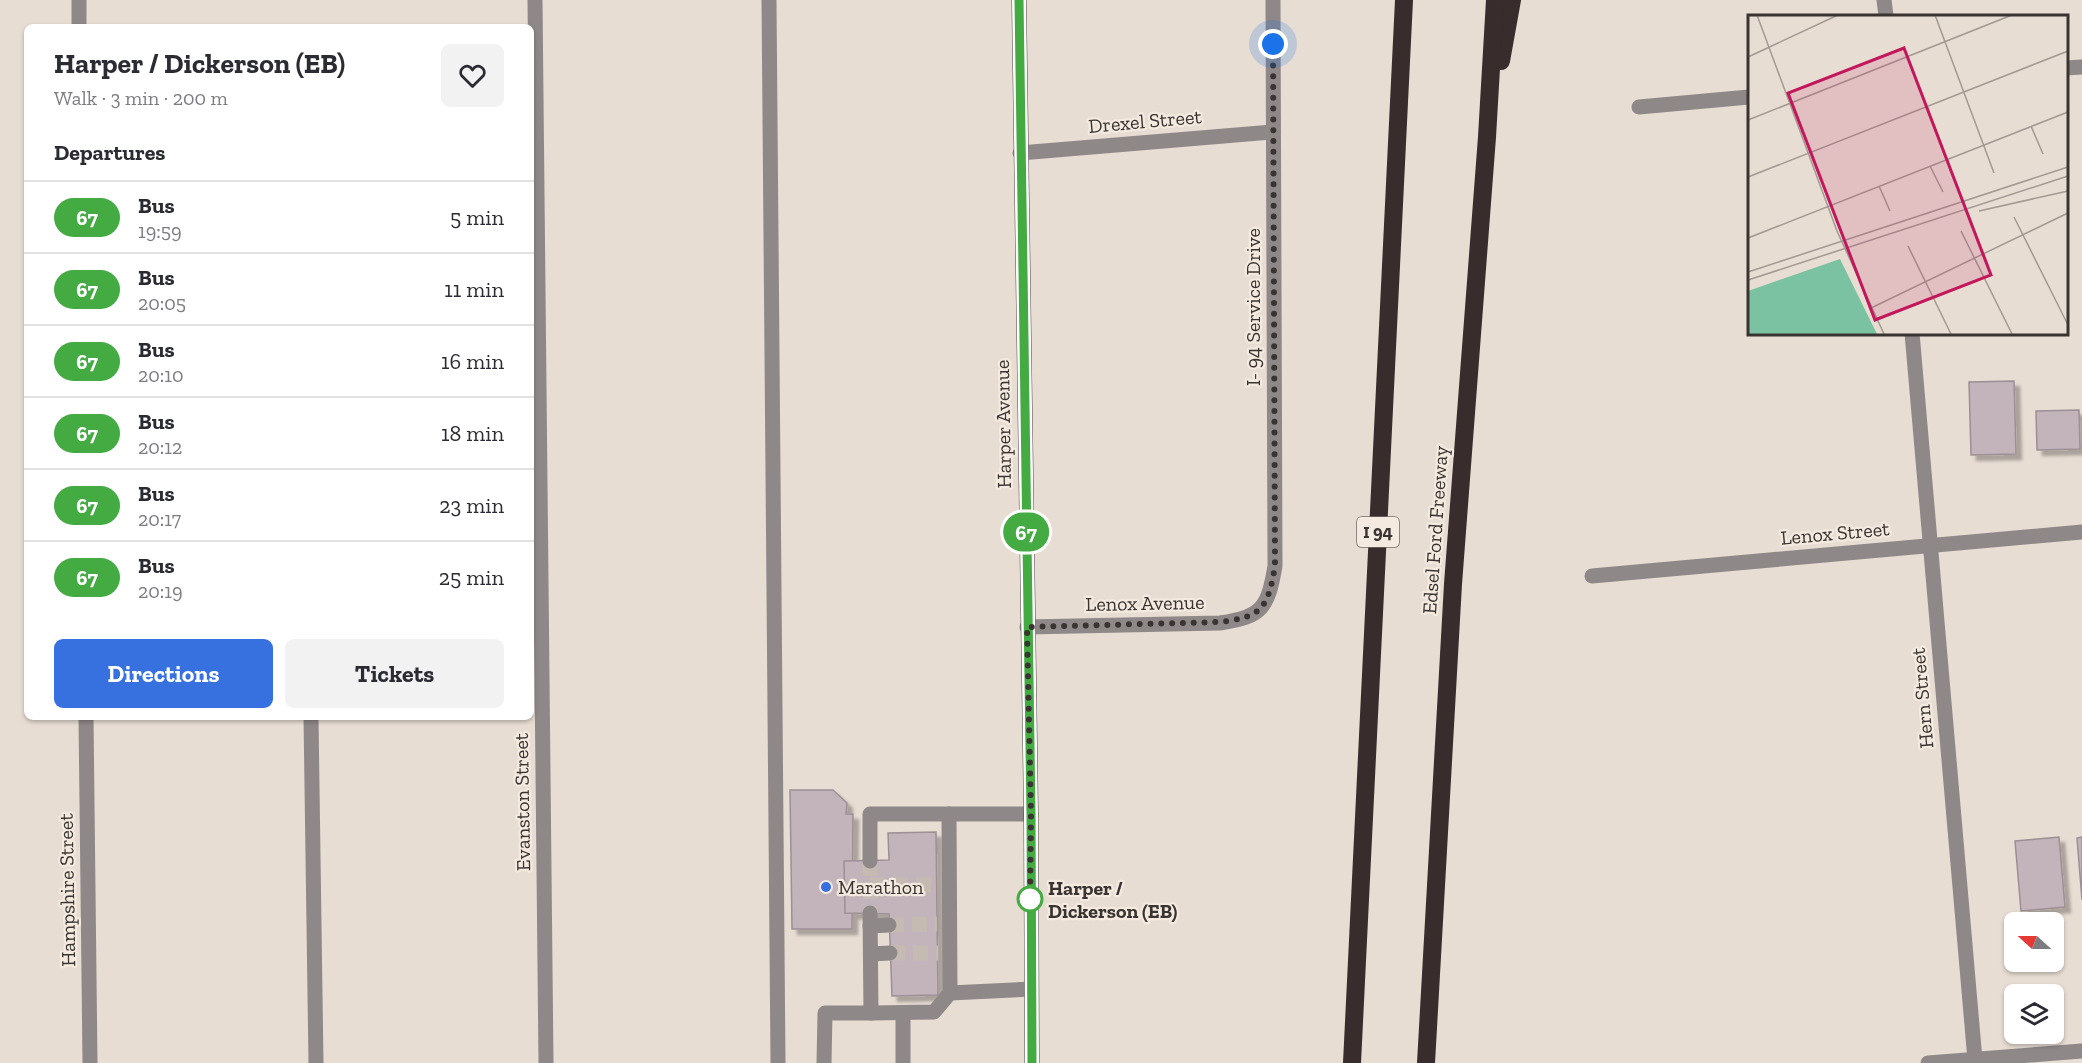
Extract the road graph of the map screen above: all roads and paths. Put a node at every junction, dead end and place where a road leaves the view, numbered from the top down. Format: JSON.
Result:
{"nodes":[{"id":1,"x":79,"y":0,"type":"edge"},
{"id":2,"x":535,"y":0,"type":"edge"},
{"id":3,"x":769,"y":0,"type":"edge"},
{"id":4,"x":1019,"y":0,"type":"edge"},
{"id":5,"x":1273,"y":0,"type":"edge"},
{"id":6,"x":1404,"y":0,"type":"edge"},
{"id":7,"x":1495,"y":0,"type":"edge"},
{"id":8,"x":1512,"y":0,"type":"edge"},
{"id":9,"x":1884,"y":0,"type":"edge"},
{"id":10,"x":1886,"y":15,"type":"edge"},
{"id":11,"x":79,"y":24,"type":"edge"},
{"id":12,"x":2082,"y":67,"type":"edge"},
{"id":13,"x":2067,"y":68,"type":"edge"},
{"id":14,"x":1748,"y":97,"type":"edge"},
{"id":15,"x":1639,"y":107,"type":"dead end"},
{"id":16,"x":1273,"y":132,"type":"junction"},
{"id":17,"x":1487,"y":137,"type":"junction"},
{"id":18,"x":1020,"y":153,"type":"junction"},
{"id":19,"x":1912,"y":334,"type":"edge"},
{"id":20,"x":2082,"y":532,"type":"edge"},
{"id":21,"x":1930,"y":546,"type":"junction"},
{"id":22,"x":1592,"y":576,"type":"dead end"},
{"id":23,"x":1261,"y":610,"type":"joint"},
{"id":24,"x":1027,"y":627,"type":"junction"},
{"id":25,"x":86,"y":720,"type":"edge"},
{"id":26,"x":311,"y":720,"type":"edge"},
{"id":27,"x":949,"y":814,"type":"junction"},
{"id":28,"x":1031,"y":814,"type":"junction"},
{"id":29,"x":870,"y":861,"type":"tunnel mouth"},
{"id":30,"x":890,"y":925,"type":"tunnel mouth"},
{"id":31,"x":891,"y":953,"type":"tunnel mouth"},
{"id":32,"x":871,"y":954,"type":"junction"},
{"id":33,"x":1031,"y":989,"type":"junction"},
{"id":34,"x":950,"y":993,"type":"junction"},
{"id":35,"x":871,"y":1013,"type":"junction"},
{"id":36,"x":903,"y":1013,"type":"junction"},
{"id":37,"x":2082,"y":1051,"type":"edge"},
{"id":38,"x":1974,"y":1060,"type":"junction"},
{"id":39,"x":90,"y":1063,"type":"edge"},
{"id":40,"x":316,"y":1063,"type":"edge"},
{"id":41,"x":546,"y":1063,"type":"edge"},
{"id":42,"x":778,"y":1063,"type":"edge"},
{"id":43,"x":824,"y":1063,"type":"edge"},
{"id":44,"x":903,"y":1063,"type":"edge"},
{"id":45,"x":1032,"y":1063,"type":"edge"},
{"id":46,"x":1352,"y":1063,"type":"edge"},
{"id":47,"x":1426,"y":1063,"type":"edge"},
{"id":48,"x":1928,"y":1063,"type":"edge"}],
"edges":[{"from":1,"to":11,"type":"street"},
{"from":2,"to":41,"type":"street","name":"Evanston Street"},
{"from":3,"to":42,"type":"street"},
{"from":4,"to":18,"type":"main road","name":"Harper Avenue"},
{"from":5,"to":16,"type":"street","name":"I- 94 Service Drive"},
{"from":6,"to":46,"type":"highway","number":"I 94"},
{"from":7,"to":17,"type":"highway","name":"Edsel Ford Freeway"},
{"from":8,"to":17,"type":"highway"},
{"from":9,"to":10,"type":"street"},
{"from":12,"to":13,"type":"street"},
{"from":14,"to":15,"type":"street"},
{"from":16,"to":18,"type":"street","name":"Drexel Street"},
{"from":16,"to":23,"type":"street","name":"I- 94 Service Drive"},
{"from":17,"to":47,"type":"highway","name":"Edsel Ford Freeway"},
{"from":18,"to":24,"type":"main road","name":"Harper Avenue"},
{"from":19,"to":21,"type":"street","name":"Hern Street"},
{"from":20,"to":21,"type":"street","name":"Lenox Street"},
{"from":21,"to":22,"type":"street","name":"Lenox Street"},
{"from":21,"to":38,"type":"street","name":"Hern Street"},
{"from":23,"to":24,"type":"street","name":"Lenox Avenue"},
{"from":24,"to":28,"type":"main road","name":"Harper Avenue"},
{"from":25,"to":39,"type":"street","name":"Hampshire Street"},
{"from":26,"to":40,"type":"street"},
{"from":27,"to":28,"type":"street"},
{"from":27,"to":29,"type":"street"},
{"from":27,"to":34,"type":"street"},
{"from":28,"to":33,"type":"main road","name":"Harper Avenue"},
{"from":30,"to":32,"type":"street"},
{"from":31,"to":32,"type":"street"},
{"from":32,"to":35,"type":"street"},
{"from":33,"to":34,"type":"street"},
{"from":33,"to":45,"type":"main road","name":"Harper Avenue"},
{"from":34,"to":36,"type":"street"},
{"from":35,"to":36,"type":"street"},
{"from":35,"to":43,"type":"street"},
{"from":36,"to":44,"type":"street"},
{"from":37,"to":38,"type":"street"},
{"from":38,"to":48,"type":"street"}]}
